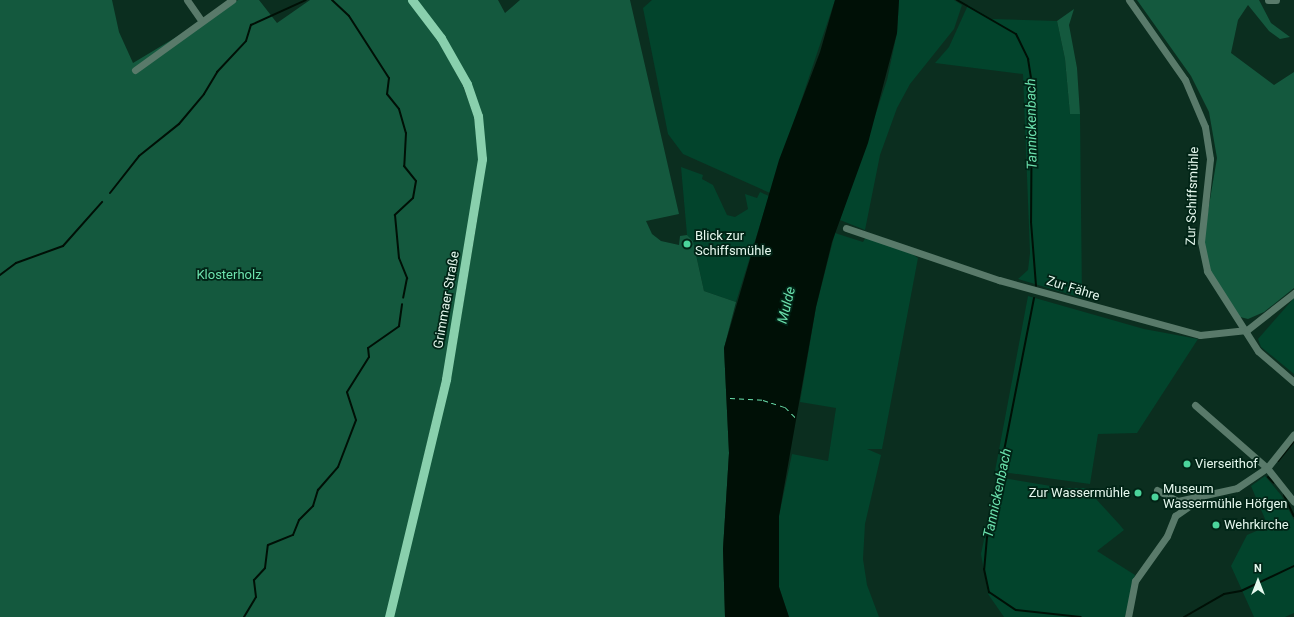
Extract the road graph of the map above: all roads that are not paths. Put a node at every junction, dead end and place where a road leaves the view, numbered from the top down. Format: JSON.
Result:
{"nodes":[{"id":1,"x":186,"y":0,"type":"edge"},
{"id":2,"x":232,"y":0,"type":"edge"},
{"id":3,"x":412,"y":0,"type":"edge"},
{"id":4,"x":1129,"y":0,"type":"edge"},
{"id":5,"x":1268,"y":0,"type":"edge"},
{"id":6,"x":1276,"y":0,"type":"edge"},
{"id":7,"x":201,"y":20,"type":"junction"},
{"id":8,"x":135,"y":70,"type":"dead end"},
{"id":9,"x":846,"y":228,"type":"dead end"},
{"id":10,"x":1292,"y":295,"type":"edge"},
{"id":11,"x":1247,"y":330,"type":"junction"},
{"id":12,"x":1294,"y":382,"type":"edge"},
{"id":13,"x":1195,"y":406,"type":"dead end"},
{"id":14,"x":1294,"y":434,"type":"edge"},
{"id":15,"x":1266,"y":468,"type":"junction"},
{"id":16,"x":1157,"y":490,"type":"dead end"},
{"id":17,"x":1205,"y":496,"type":"junction"},
{"id":18,"x":1178,"y":500,"type":"junction"},
{"id":19,"x":1294,"y":502,"type":"edge"},
{"id":20,"x":1179,"y":512,"type":"junction"},
{"id":21,"x":389,"y":617,"type":"edge"},
{"id":22,"x":1128,"y":617,"type":"edge"}],
"edges":[{"from":1,"to":7,"type":"street"},
{"from":2,"to":7,"type":"street"},
{"from":3,"to":21,"type":"main road","name":"Grimmaer Straße"},
{"from":4,"to":11,"type":"street","name":"Zur Schiffsmühle"},
{"from":5,"to":6,"type":"street"},
{"from":7,"to":8,"type":"street"},
{"from":9,"to":11,"type":"street","name":"Zur Fähre"},
{"from":10,"to":11,"type":"street"},
{"from":11,"to":12,"type":"street","name":"Zur Schiffsmühle"},
{"from":13,"to":15,"type":"street"},
{"from":14,"to":15,"type":"street"},
{"from":15,"to":17,"type":"street"},
{"from":15,"to":19,"type":"street"},
{"from":16,"to":18,"type":"street"},
{"from":17,"to":18,"type":"street"},
{"from":17,"to":20,"type":"street"},
{"from":18,"to":20,"type":"street"},
{"from":20,"to":22,"type":"street"}]}
